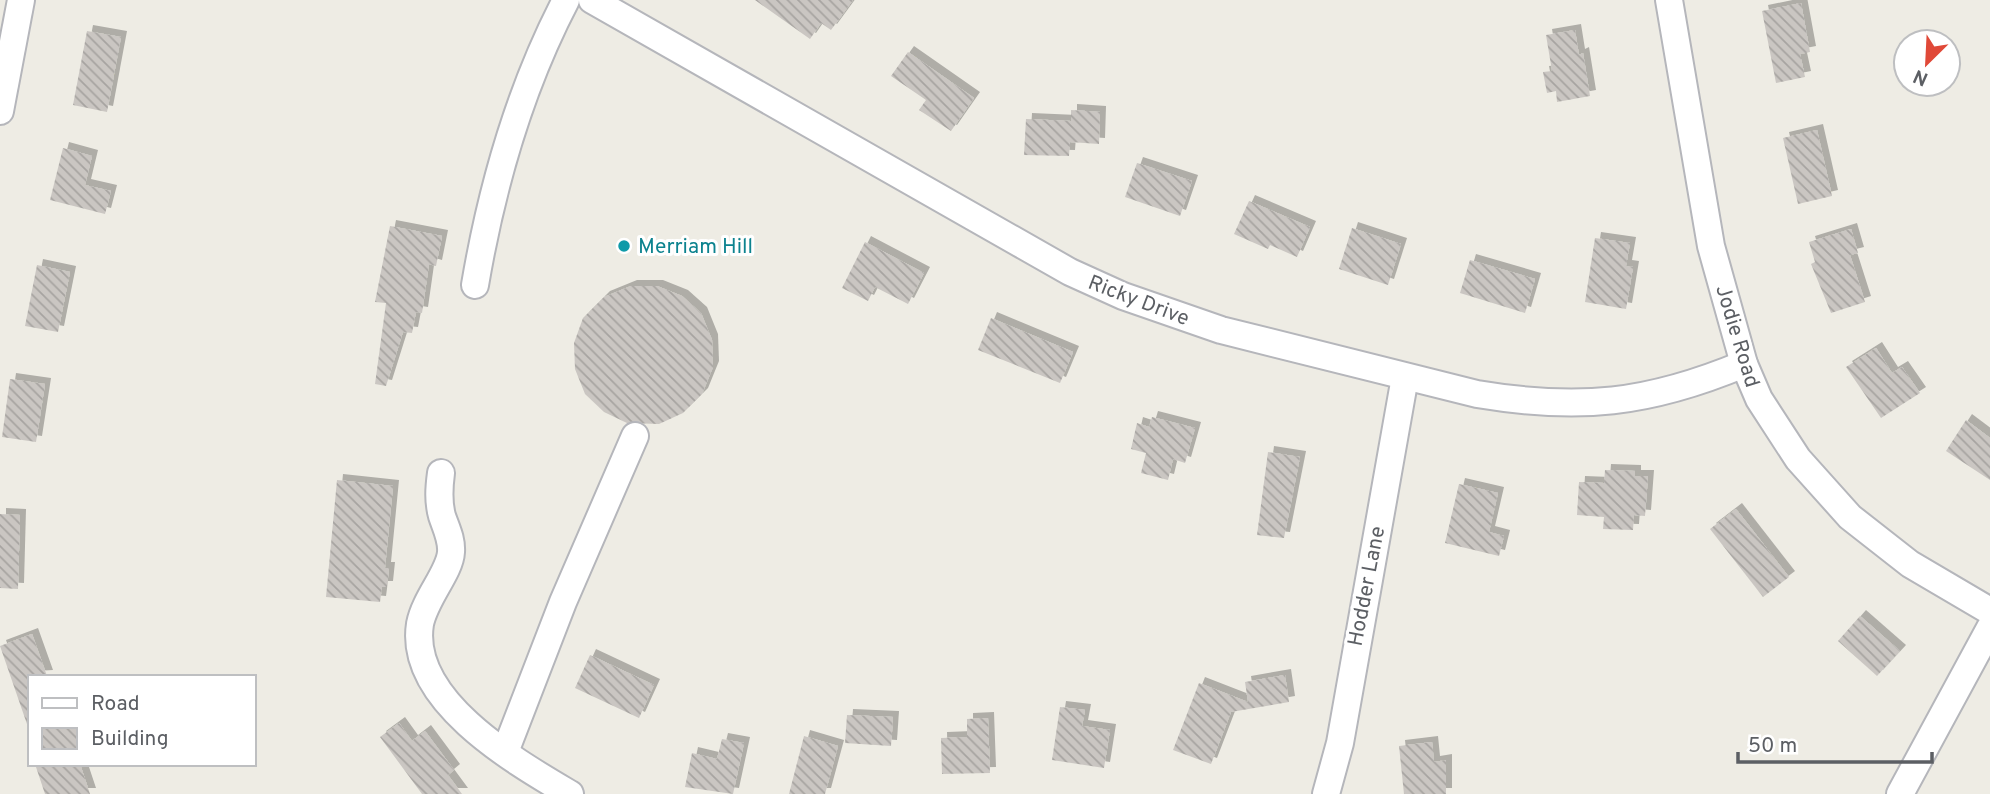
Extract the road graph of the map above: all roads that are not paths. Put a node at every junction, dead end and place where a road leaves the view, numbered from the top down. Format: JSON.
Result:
{"nodes":[{"id":1,"x":21,"y":0,"type":"edge"},
{"id":2,"x":566,"y":0,"type":"edge"},
{"id":3,"x":592,"y":0,"type":"edge"},
{"id":4,"x":1669,"y":0,"type":"edge"},
{"id":5,"x":0,"y":111,"type":"edge"},
{"id":6,"x":475,"y":285,"type":"dead end"},
{"id":7,"x":1744,"y":365,"type":"junction"},
{"id":8,"x":1405,"y":377,"type":"junction"},
{"id":9,"x":635,"y":436,"type":"dead end"},
{"id":10,"x":441,"y":474,"type":"dead end"},
{"id":11,"x":1990,"y":611,"type":"edge"},
{"id":12,"x":1990,"y":628,"type":"edge"},
{"id":13,"x":505,"y":752,"type":"junction"},
{"id":14,"x":570,"y":794,"type":"edge"},
{"id":15,"x":1326,"y":794,"type":"edge"},
{"id":16,"x":1900,"y":794,"type":"edge"}],
"edges":[{"from":1,"to":5,"type":"street"},
{"from":2,"to":6,"type":"street"},
{"from":3,"to":8,"type":"street","name":"Ricky Drive"},
{"from":4,"to":7,"type":"street","name":"Jodie Road"},
{"from":7,"to":8,"type":"street","name":"Ricky Drive"},
{"from":7,"to":11,"type":"street","name":"Jodie Road"},
{"from":8,"to":15,"type":"street","name":"Hodder Lane"},
{"from":9,"to":13,"type":"street"},
{"from":10,"to":13,"type":"street"},
{"from":12,"to":16,"type":"street"},
{"from":13,"to":14,"type":"street"}]}
